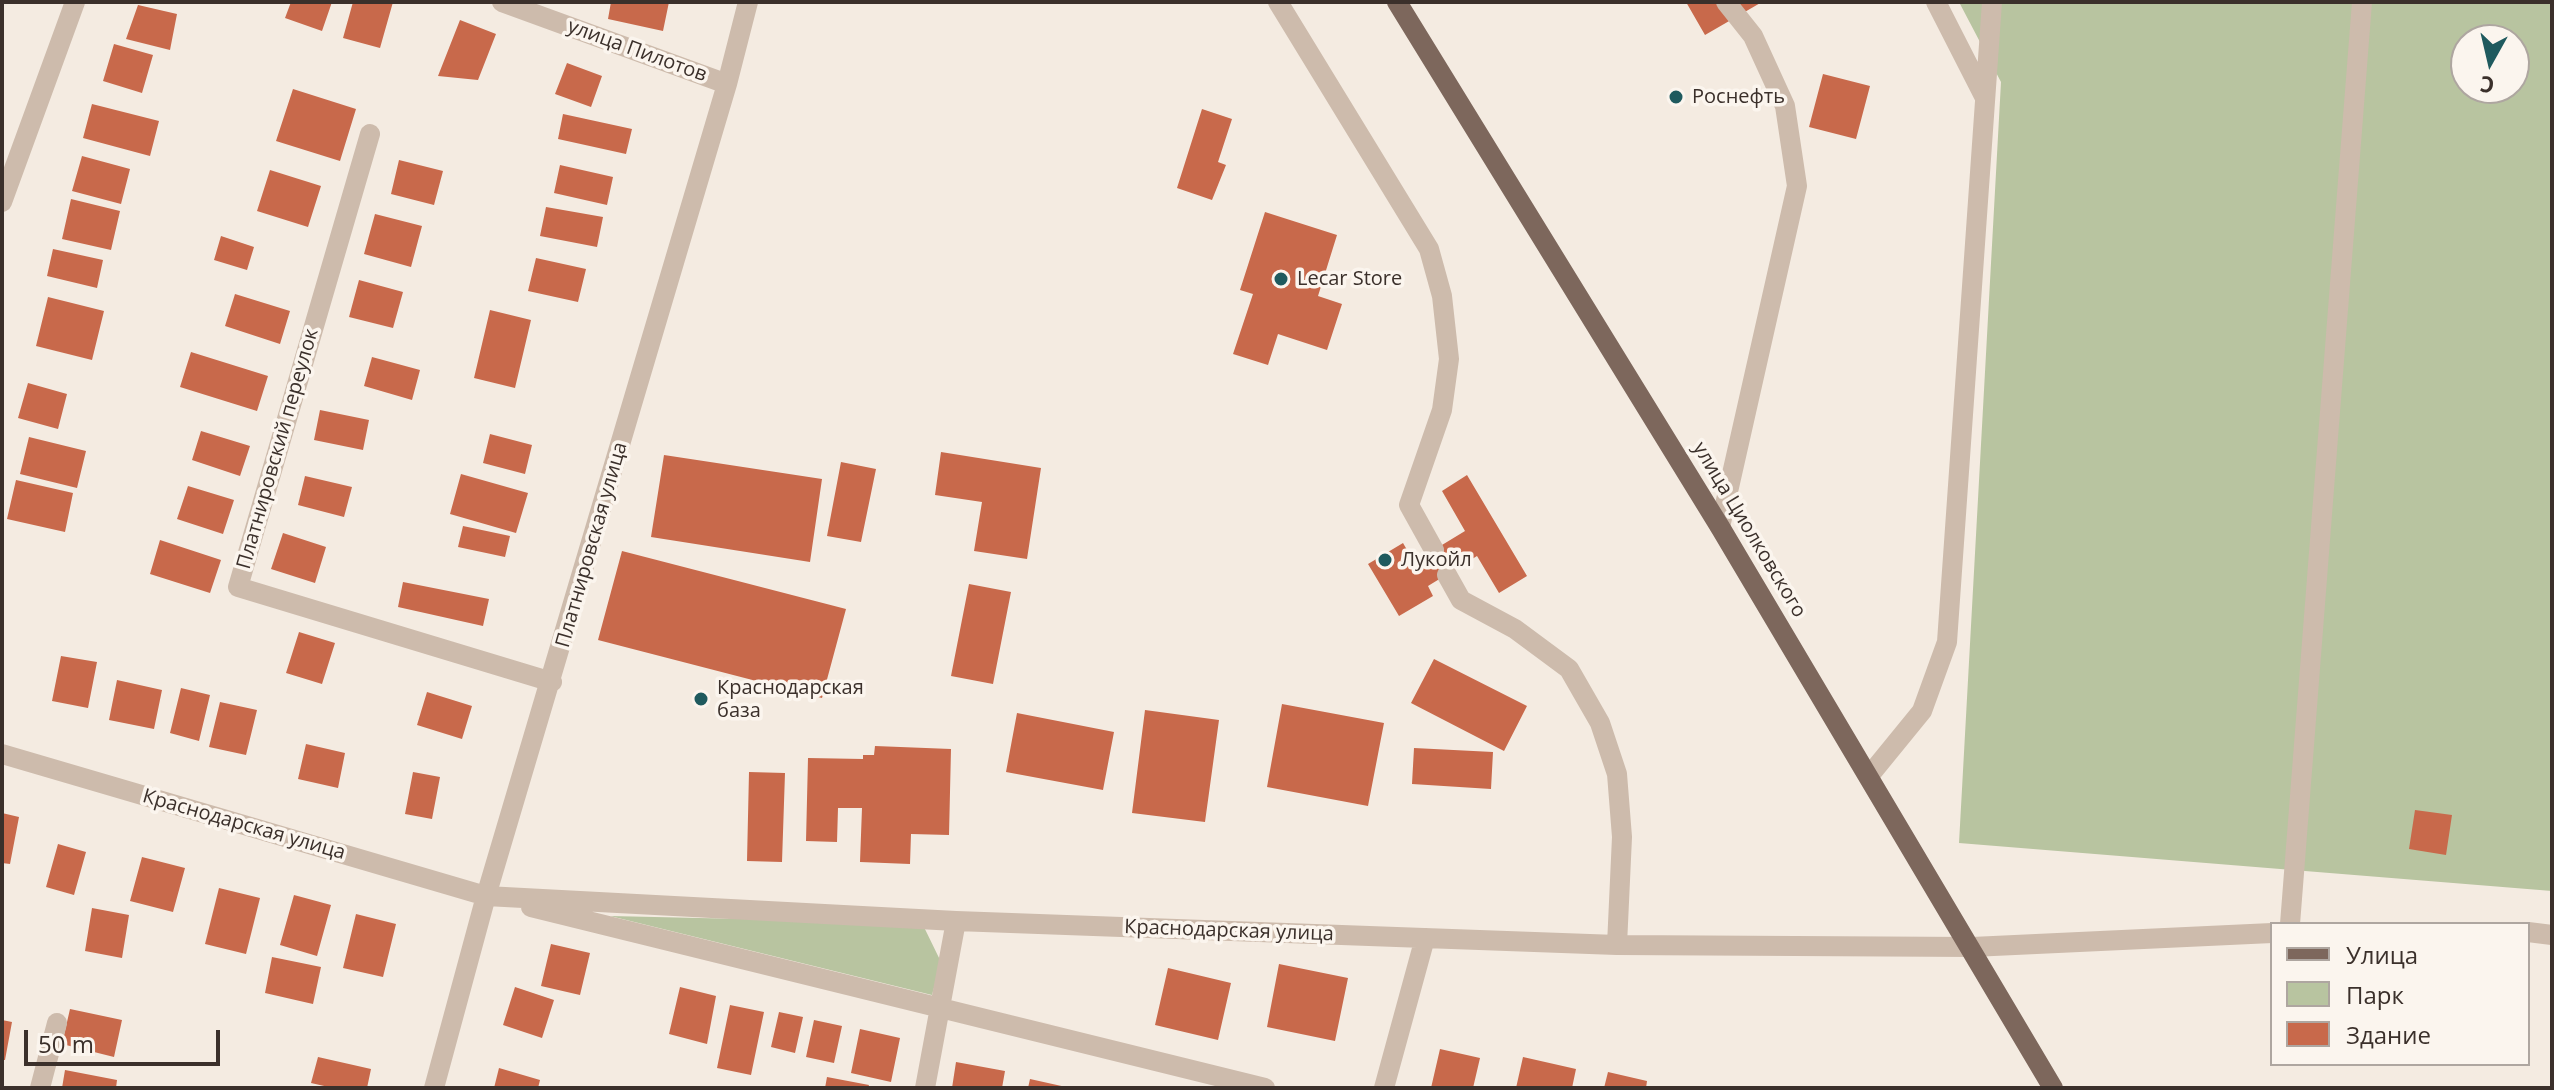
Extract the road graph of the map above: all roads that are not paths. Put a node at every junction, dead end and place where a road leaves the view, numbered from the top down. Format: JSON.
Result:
{"nodes":[{"id":1,"x":75,"y":2,"type":"edge"},
{"id":2,"x":502,"y":2,"type":"edge"},
{"id":3,"x":748,"y":2,"type":"edge"},
{"id":4,"x":1278,"y":2,"type":"edge"},
{"id":5,"x":1397,"y":2,"type":"edge"},
{"id":6,"x":1726,"y":2,"type":"edge"},
{"id":7,"x":1936,"y":2,"type":"edge"},
{"id":8,"x":1992,"y":2,"type":"edge"},
{"id":9,"x":2362,"y":2,"type":"edge"},
{"id":10,"x":727,"y":84,"type":"junction"},
{"id":11,"x":1985,"y":98,"type":"junction"},
{"id":12,"x":370,"y":134,"type":"dead end"},
{"id":13,"x":2,"y":202,"type":"edge"},
{"id":14,"x":1720,"y":527,"type":"junction"},
{"id":15,"x":1434,"y":550,"type":"dead end"},
{"id":16,"x":1447,"y":575,"type":"dead end"},
{"id":17,"x":552,"y":682,"type":"junction"},
{"id":18,"x":2,"y":754,"type":"edge"},
{"id":19,"x":1869,"y":776,"type":"junction"},
{"id":20,"x":486,"y":896,"type":"junction"},
{"id":21,"x":956,"y":921,"type":"junction"},
{"id":22,"x":2290,"y":922,"type":"edge"},
{"id":23,"x":2530,"y":932,"type":"edge"},
{"id":24,"x":2270,"y":933,"type":"edge"},
{"id":25,"x":2552,"y":935,"type":"edge"},
{"id":26,"x":1425,"y":938,"type":"junction"},
{"id":27,"x":1617,"y":945,"type":"junction"},
{"id":28,"x":1972,"y":947,"type":"junction"},
{"id":29,"x":941,"y":1010,"type":"junction"},
{"id":30,"x":57,"y":1023,"type":"dead end"},
{"id":31,"x":40,"y":1088,"type":"edge"},
{"id":32,"x":434,"y":1088,"type":"edge"},
{"id":33,"x":925,"y":1088,"type":"edge"},
{"id":34,"x":1265,"y":1088,"type":"edge"},
{"id":35,"x":1384,"y":1088,"type":"edge"},
{"id":36,"x":2053,"y":1088,"type":"edge"}],
"edges":[{"from":1,"to":13,"type":"street"},
{"from":2,"to":10,"type":"street","name":"улица Пилотов"},
{"from":3,"to":10,"type":"street","name":"Платнировская улица"},
{"from":4,"to":15,"type":"street"},
{"from":5,"to":14,"type":"main road","name":"улица Циолковского"},
{"from":6,"to":14,"type":"street"},
{"from":7,"to":11,"type":"street"},
{"from":8,"to":11,"type":"street"},
{"from":9,"to":22,"type":"street"},
{"from":10,"to":17,"type":"street","name":"Платнировская улица"},
{"from":11,"to":19,"type":"street"},
{"from":12,"to":17,"type":"street","name":"Платнировский переулок"},
{"from":14,"to":19,"type":"main road","name":"улица Циолковского"},
{"from":16,"to":27,"type":"street"},
{"from":17,"to":20,"type":"street","name":"Платнировская улица"},
{"from":18,"to":20,"type":"street","name":"Краснодарская улица"},
{"from":19,"to":28,"type":"main road","name":"улица Циолковского"},
{"from":20,"to":21,"type":"street","name":"Краснодарская улица"},
{"from":20,"to":29,"type":"street","name":"Краснодарская улица"},
{"from":20,"to":32,"type":"street","name":"Платнировская улица"},
{"from":21,"to":26,"type":"street","name":"Краснодарская улица"},
{"from":21,"to":29,"type":"street"},
{"from":23,"to":25,"type":"street"},
{"from":24,"to":28,"type":"street","name":"Краснодарская улица"},
{"from":26,"to":27,"type":"street","name":"Краснодарская улица"},
{"from":26,"to":35,"type":"street"},
{"from":27,"to":28,"type":"street","name":"Краснодарская улица"},
{"from":28,"to":36,"type":"main road","name":"улица Циолковского"},
{"from":29,"to":33,"type":"street"},
{"from":29,"to":34,"type":"street","name":"Краснодарская улица"},
{"from":30,"to":31,"type":"street"}]}
